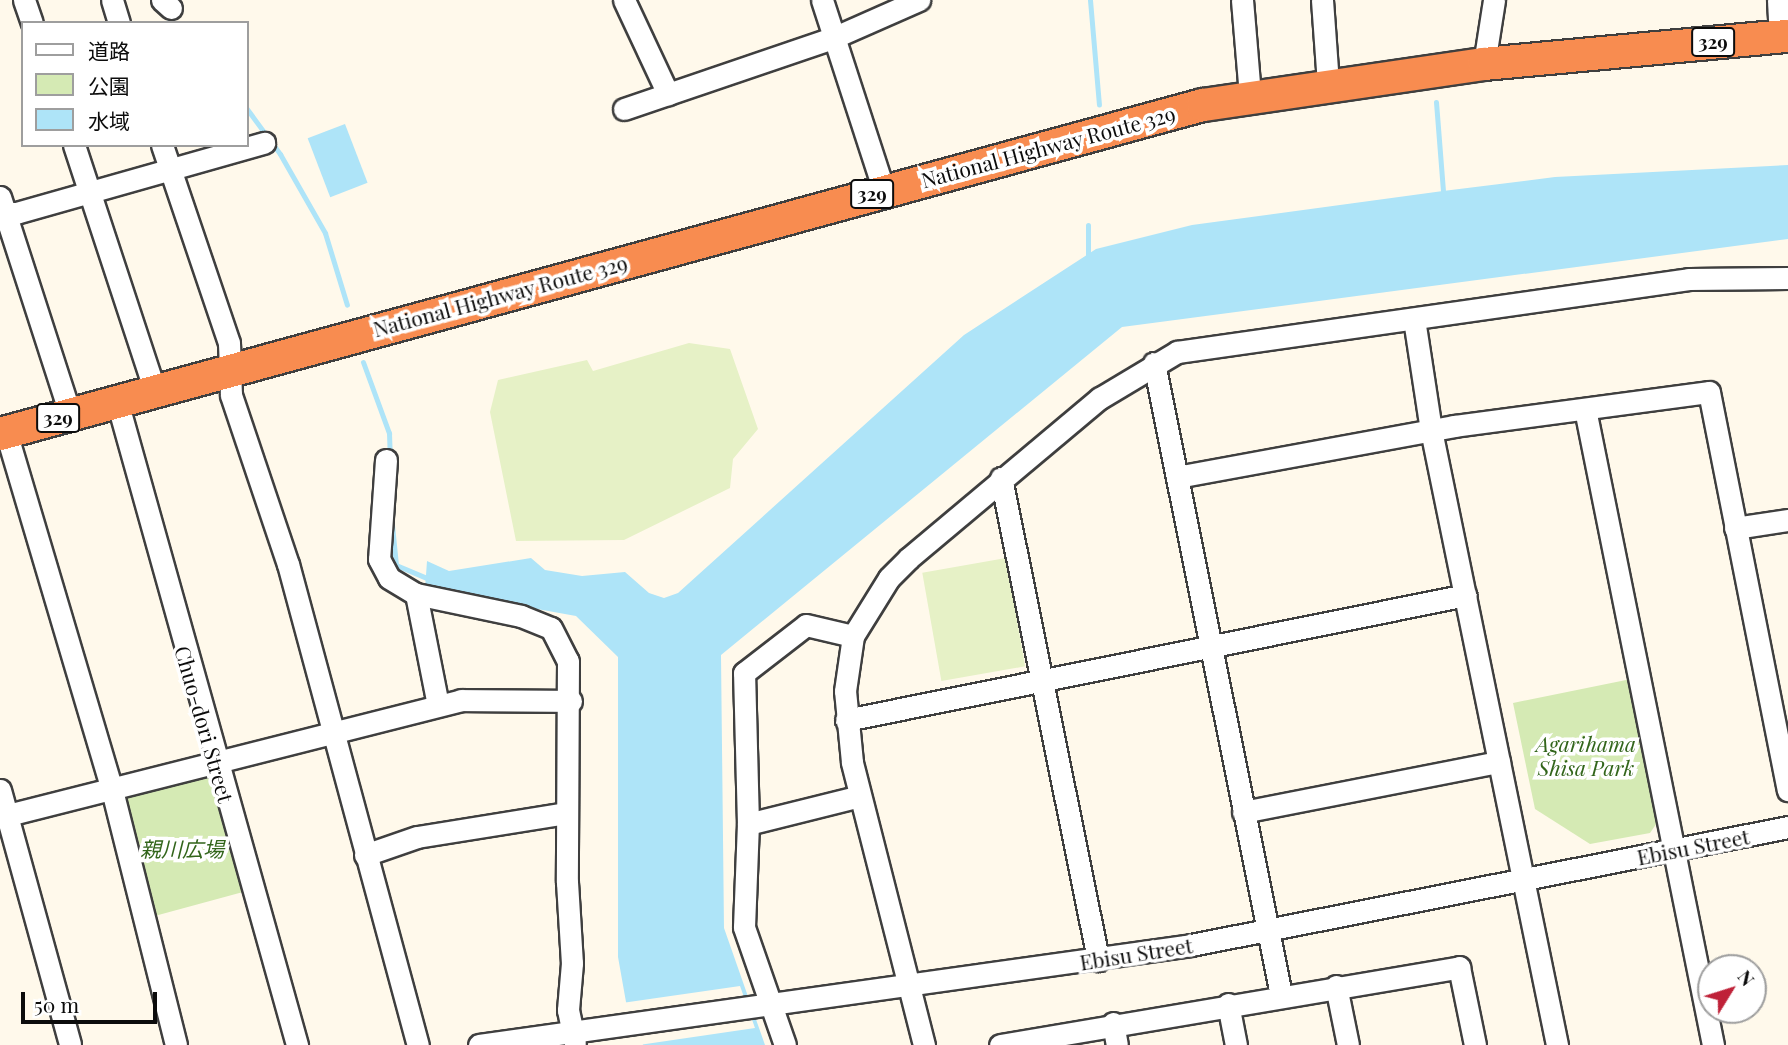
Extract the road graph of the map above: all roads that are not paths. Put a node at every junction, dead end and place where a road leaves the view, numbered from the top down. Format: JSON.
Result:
{"nodes":[{"id":1,"x":24,"y":0,"type":"edge"},
{"id":2,"x":111,"y":0,"type":"edge"},
{"id":3,"x":624,"y":0,"type":"edge"},
{"id":4,"x":822,"y":0,"type":"edge"},
{"id":5,"x":919,"y":0,"type":"edge"},
{"id":6,"x":1242,"y":0,"type":"edge"},
{"id":7,"x":1322,"y":0,"type":"edge"},
{"id":8,"x":1494,"y":0,"type":"edge"},
{"id":9,"x":1778,"y":0,"type":"edge"},
{"id":10,"x":31,"y":21,"type":"edge"},
{"id":11,"x":118,"y":21,"type":"edge"},
{"id":12,"x":835,"y":37,"type":"junction"},
{"id":13,"x":1784,"y":37,"type":"edge"},
{"id":14,"x":1483,"y":64,"type":"junction"},
{"id":15,"x":1328,"y":84,"type":"junction"},
{"id":16,"x":668,"y":94,"type":"junction"},
{"id":17,"x":1250,"y":96,"type":"junction"},
{"id":18,"x":624,"y":109,"type":"dead end"},
{"id":19,"x":264,"y":143,"type":"dead end"},
{"id":20,"x":75,"y":147,"type":"edge"},
{"id":21,"x":163,"y":147,"type":"edge"},
{"id":22,"x":172,"y":168,"type":"junction"},
{"id":23,"x":90,"y":190,"type":"junction"},
{"id":24,"x":884,"y":191,"type":"junction"},
{"id":25,"x":2,"y":207,"type":"edge"},
{"id":26,"x":1788,"y":278,"type":"edge"},
{"id":27,"x":1414,"y":318,"type":"junction"},
{"id":28,"x":1154,"y":363,"type":"junction"},
{"id":29,"x":229,"y":370,"type":"junction"},
{"id":30,"x":155,"y":391,"type":"junction"},
{"id":31,"x":117,"y":401,"type":"junction"},
{"id":32,"x":1585,"y":409,"type":"junction"},
{"id":33,"x":69,"y":414,"type":"junction"},
{"id":34,"x":1431,"y":430,"type":"junction"},
{"id":35,"x":3,"y":433,"type":"edge"},
{"id":36,"x":386,"y":460,"type":"dead end"},
{"id":37,"x":1177,"y":477,"type":"junction"},
{"id":38,"x":1001,"y":478,"type":"junction"},
{"id":39,"x":1788,"y":520,"type":"edge"},
{"id":40,"x":1735,"y":528,"type":"junction"},
{"id":41,"x":416,"y":594,"type":"junction"},
{"id":42,"x":1466,"y":595,"type":"junction"},
{"id":43,"x":853,"y":636,"type":"junction"},
{"id":44,"x":1210,"y":647,"type":"junction"},
{"id":45,"x":1041,"y":680,"type":"junction"},
{"id":46,"x":571,"y":701,"type":"junction"},
{"id":47,"x":438,"y":705,"type":"junction"},
{"id":48,"x":846,"y":720,"type":"junction"},
{"id":49,"x":332,"y":730,"type":"junction"},
{"id":50,"x":1499,"y":762,"type":"junction"},
{"id":51,"x":215,"y":763,"type":"junction"},
{"id":52,"x":0,"y":790,"type":"edge"},
{"id":53,"x":112,"y":790,"type":"junction"},
{"id":54,"x":1788,"y":790,"type":"edge"},
{"id":55,"x":860,"y":796,"type":"junction"},
{"id":56,"x":1244,"y":812,"type":"junction"},
{"id":57,"x":567,"y":813,"type":"junction"},
{"id":58,"x":3,"y":816,"type":"edge"},
{"id":59,"x":748,"y":824,"type":"junction"},
{"id":60,"x":1788,"y":827,"type":"edge"},
{"id":61,"x":1674,"y":849,"type":"junction"},
{"id":62,"x":365,"y":855,"type":"junction"},
{"id":63,"x":1523,"y":881,"type":"junction"},
{"id":64,"x":1267,"y":930,"type":"junction"},
{"id":65,"x":1098,"y":960,"type":"junction"},
{"id":66,"x":906,"y":985,"type":"junction"},
{"id":67,"x":1336,"y":986,"type":"junction"},
{"id":68,"x":1281,"y":996,"type":"junction"},
{"id":69,"x":769,"y":1004,"type":"junction"},
{"id":70,"x":1228,"y":1004,"type":"junction"},
{"id":71,"x":1113,"y":1023,"type":"junction"},
{"id":72,"x":579,"y":1035,"type":"edge"},
{"id":73,"x":524,"y":1042,"type":"edge"},
{"id":74,"x":71,"y":1045,"type":"edge"},
{"id":75,"x":176,"y":1045,"type":"edge"},
{"id":76,"x":297,"y":1045,"type":"edge"},
{"id":77,"x":418,"y":1045,"type":"edge"},
{"id":78,"x":479,"y":1045,"type":"edge"},
{"id":79,"x":785,"y":1045,"type":"edge"},
{"id":80,"x":924,"y":1045,"type":"edge"},
{"id":81,"x":1000,"y":1045,"type":"edge"},
{"id":82,"x":1117,"y":1045,"type":"edge"},
{"id":83,"x":1236,"y":1045,"type":"edge"},
{"id":84,"x":1348,"y":1045,"type":"edge"},
{"id":85,"x":1475,"y":1045,"type":"edge"},
{"id":86,"x":1556,"y":1045,"type":"edge"},
{"id":87,"x":1713,"y":1045,"type":"edge"}],
"edges":[{"from":1,"to":10,"type":"street"},
{"from":2,"to":11,"type":"street"},
{"from":3,"to":16,"type":"street"},
{"from":4,"to":12,"type":"street"},
{"from":5,"to":12,"type":"street"},
{"from":6,"to":17,"type":"street"},
{"from":7,"to":15,"type":"street"},
{"from":8,"to":14,"type":"street"},
{"from":9,"to":13,"type":"street"},
{"from":12,"to":16,"type":"street"},
{"from":12,"to":24,"type":"street"},
{"from":13,"to":14,"type":"highway","name":"National Highway Route 329","number":"329"},
{"from":14,"to":15,"type":"highway","name":"National Highway Route 329","number":"329"},
{"from":15,"to":17,"type":"highway","name":"National Highway Route 329","number":"329"},
{"from":16,"to":18,"type":"street"},
{"from":17,"to":24,"type":"highway","name":"National Highway Route 329","number":"329"},
{"from":19,"to":22,"type":"street"},
{"from":20,"to":23,"type":"street"},
{"from":21,"to":22,"type":"street"},
{"from":22,"to":23,"type":"street"},
{"from":22,"to":29,"type":"street"},
{"from":23,"to":25,"type":"street"},
{"from":23,"to":30,"type":"street"},
{"from":24,"to":29,"type":"highway","name":"National Highway Route 329","number":"329"},
{"from":25,"to":33,"type":"street"},
{"from":26,"to":27,"type":"street"},
{"from":27,"to":28,"type":"street"},
{"from":27,"to":34,"type":"street"},
{"from":28,"to":37,"type":"street"},
{"from":28,"to":38,"type":"street"},
{"from":29,"to":30,"type":"highway","name":"National Highway Route 329","number":"329"},
{"from":29,"to":49,"type":"street"},
{"from":30,"to":31,"type":"highway","name":"National Highway Route 329","number":"329"},
{"from":31,"to":33,"type":"highway","name":"National Highway Route 329","number":"329"},
{"from":31,"to":51,"type":"street","name":"Chuo-dori Street"},
{"from":32,"to":34,"type":"street"},
{"from":32,"to":40,"type":"street"},
{"from":32,"to":61,"type":"street"},
{"from":33,"to":35,"type":"highway","name":"National Highway Route 329","number":"329"},
{"from":34,"to":37,"type":"street"},
{"from":34,"to":42,"type":"street"},
{"from":35,"to":53,"type":"street"},
{"from":36,"to":41,"type":"street"},
{"from":37,"to":44,"type":"street"},
{"from":38,"to":43,"type":"street"},
{"from":38,"to":45,"type":"street"},
{"from":39,"to":40,"type":"street"},
{"from":40,"to":54,"type":"street"},
{"from":41,"to":46,"type":"street"},
{"from":41,"to":47,"type":"street"},
{"from":42,"to":44,"type":"street"},
{"from":42,"to":50,"type":"street"},
{"from":43,"to":48,"type":"street"},
{"from":43,"to":59,"type":"street"},
{"from":44,"to":45,"type":"street"},
{"from":44,"to":56,"type":"street"},
{"from":45,"to":48,"type":"street"},
{"from":45,"to":65,"type":"street"},
{"from":46,"to":47,"type":"street"},
{"from":46,"to":57,"type":"street"},
{"from":47,"to":49,"type":"street"},
{"from":48,"to":55,"type":"street"},
{"from":49,"to":51,"type":"street"},
{"from":49,"to":62,"type":"street"},
{"from":50,"to":56,"type":"street"},
{"from":50,"to":63,"type":"street"},
{"from":51,"to":53,"type":"street"},
{"from":51,"to":76,"type":"street","name":"Chuo-dori Street"},
{"from":52,"to":58,"type":"street"},
{"from":53,"to":58,"type":"street"},
{"from":53,"to":75,"type":"street"},
{"from":55,"to":59,"type":"street"},
{"from":55,"to":66,"type":"street"},
{"from":56,"to":64,"type":"street"},
{"from":57,"to":62,"type":"street"},
{"from":57,"to":72,"type":"street"},
{"from":58,"to":74,"type":"street"},
{"from":59,"to":69,"type":"street"},
{"from":60,"to":61,"type":"street","name":"Ebisu Street"},
{"from":61,"to":63,"type":"street","name":"Ebisu Street"},
{"from":61,"to":87,"type":"street"},
{"from":62,"to":77,"type":"street"},
{"from":63,"to":64,"type":"street","name":"Ebisu Street"},
{"from":63,"to":86,"type":"street"},
{"from":64,"to":65,"type":"street","name":"Ebisu Street"},
{"from":64,"to":68,"type":"street"},
{"from":65,"to":66,"type":"street","name":"Ebisu Street"},
{"from":66,"to":69,"type":"street","name":"Ebisu Street"},
{"from":66,"to":80,"type":"street"},
{"from":67,"to":68,"type":"street"},
{"from":67,"to":84,"type":"street"},
{"from":67,"to":85,"type":"street"},
{"from":68,"to":70,"type":"street"},
{"from":69,"to":72,"type":"street","name":"Ebisu Street"},
{"from":69,"to":79,"type":"street"},
{"from":70,"to":71,"type":"street"},
{"from":70,"to":83,"type":"street"},
{"from":71,"to":81,"type":"street"},
{"from":71,"to":82,"type":"street"},
{"from":72,"to":73,"type":"street","name":"Ebisu Street"},
{"from":73,"to":78,"type":"street","name":"Ebisu Street"}]}
